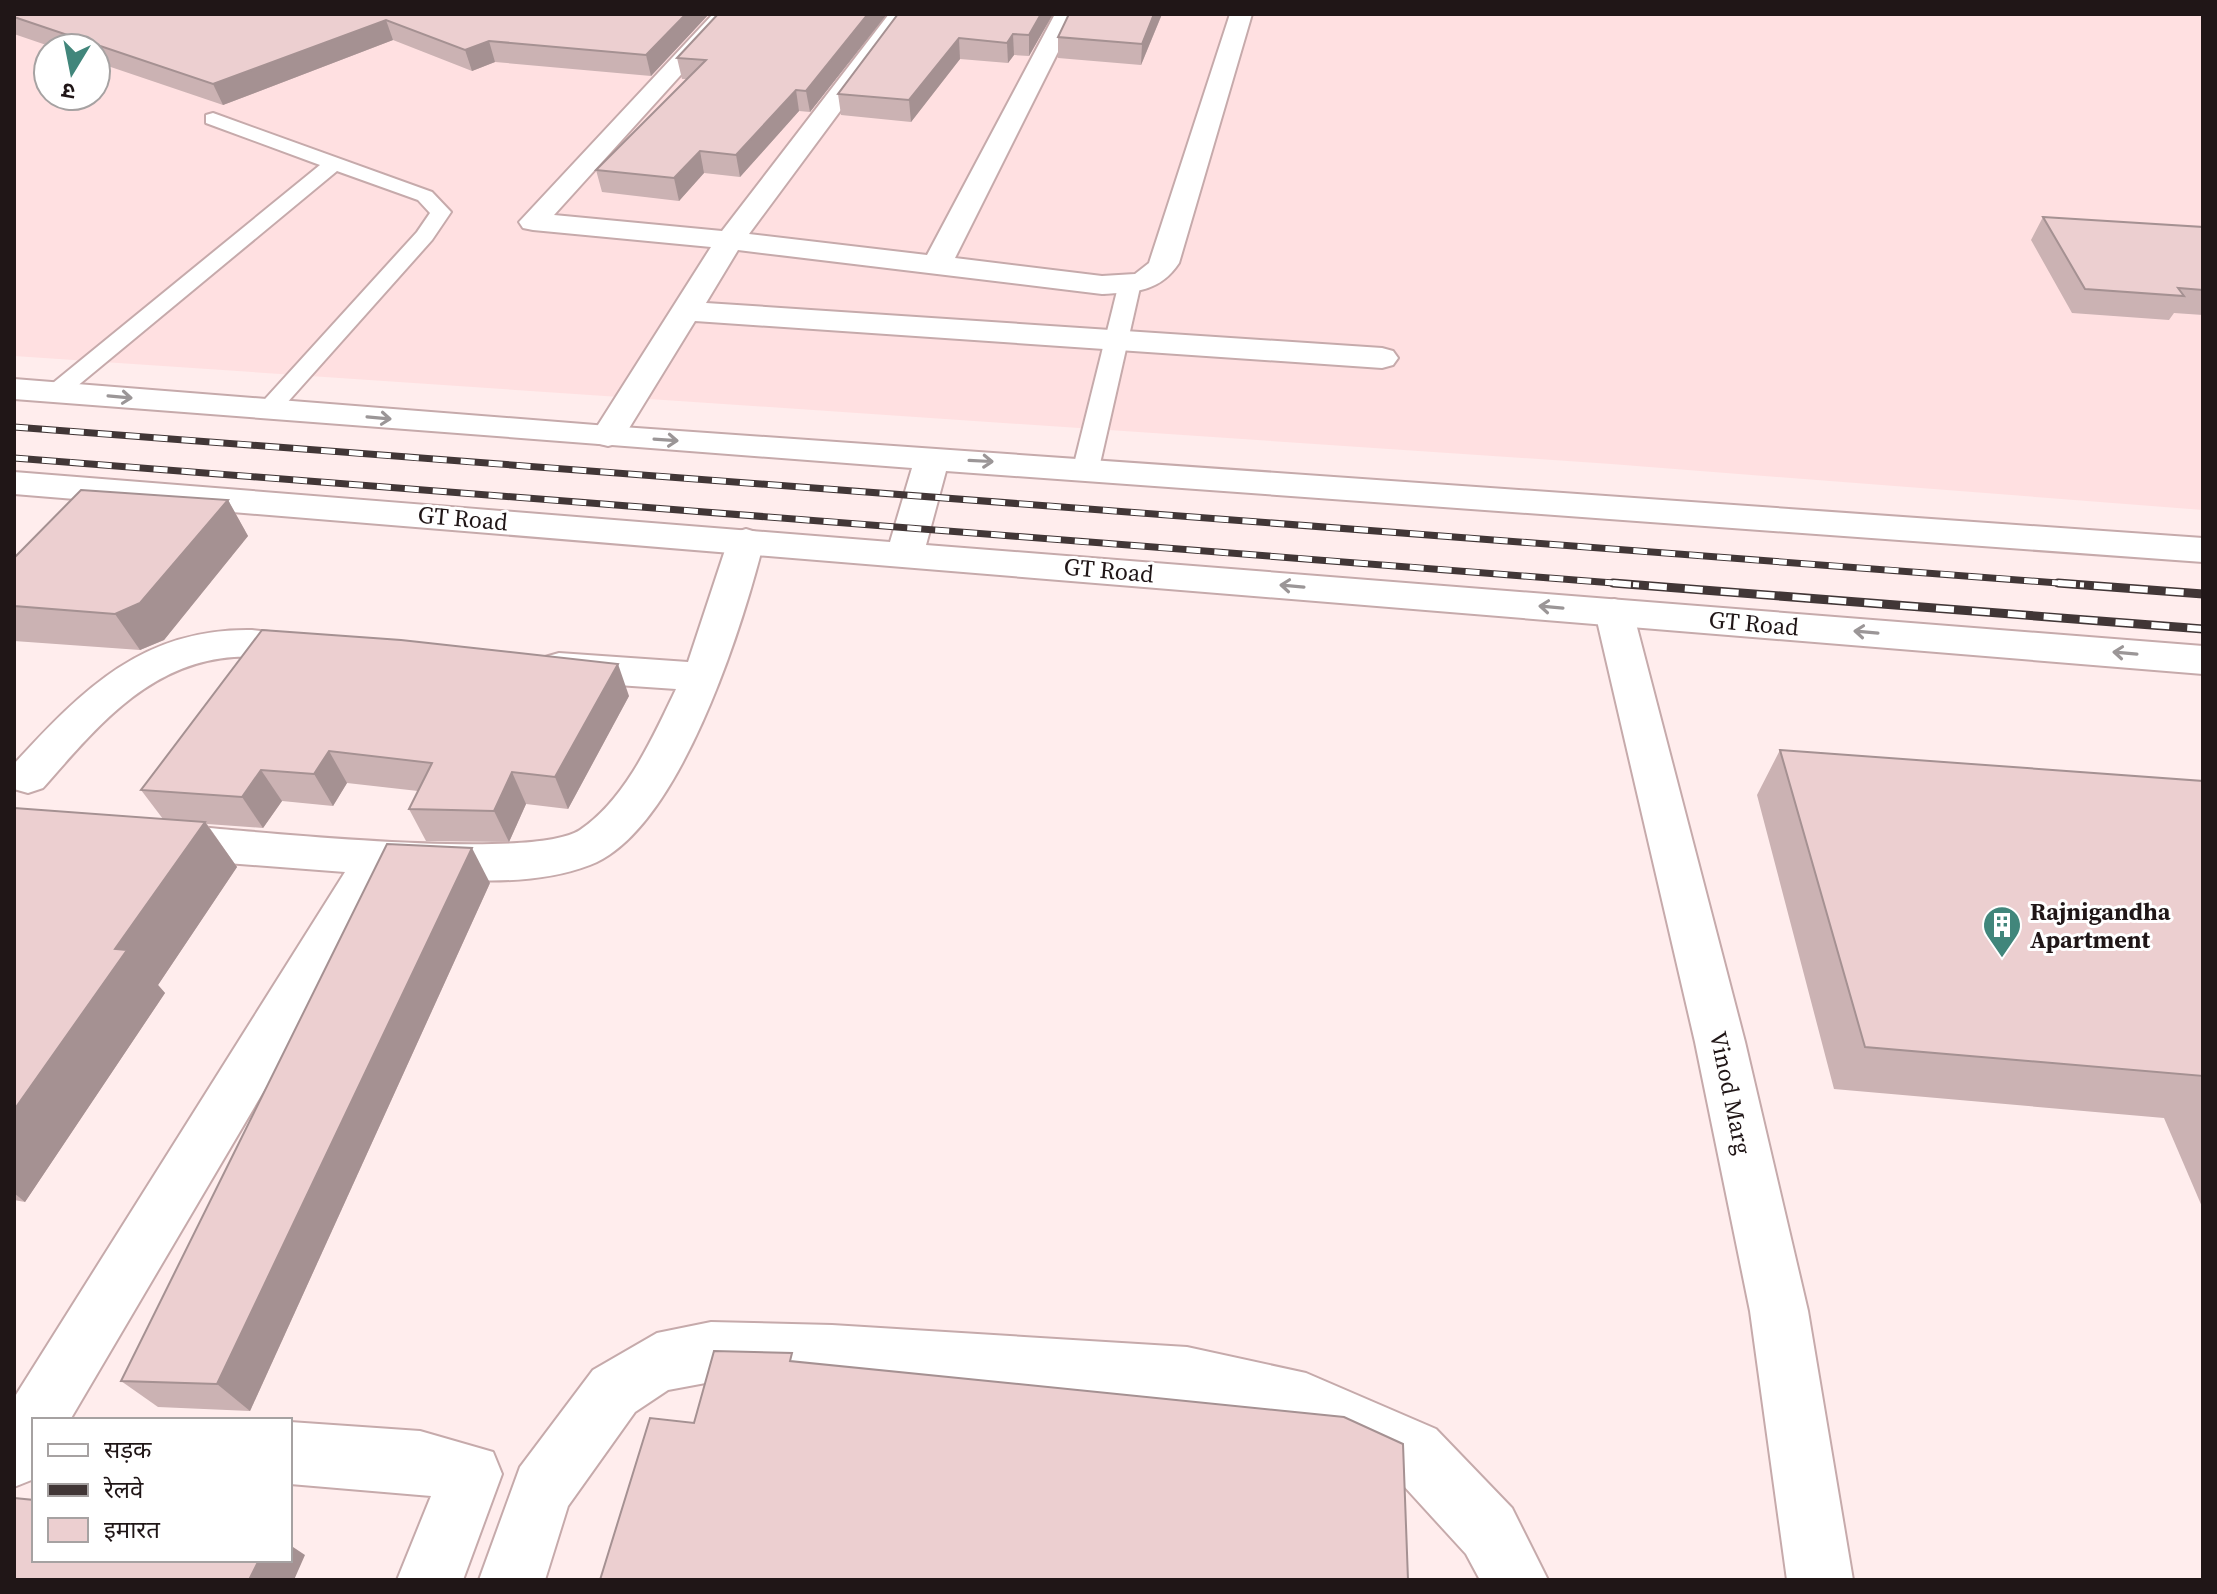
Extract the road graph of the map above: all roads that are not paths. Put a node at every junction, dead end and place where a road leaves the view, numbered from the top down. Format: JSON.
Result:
{"nodes":[{"id":1,"x":725,"y":14,"type":"edge"},
{"id":2,"x":901,"y":14,"type":"edge"},
{"id":3,"x":1066,"y":14,"type":"edge"},
{"id":4,"x":1241,"y":14,"type":"edge"},
{"id":5,"x":213,"y":119,"type":"dead end"},
{"id":6,"x":334,"y":163,"type":"junction"},
{"id":7,"x":730,"y":240,"type":"junction"},
{"id":8,"x":937,"y":264,"type":"junction"},
{"id":9,"x":1130,"y":283,"type":"junction"},
{"id":10,"x":688,"y":311,"type":"junction"},
{"id":11,"x":1117,"y":338,"type":"junction"},
{"id":12,"x":1382,"y":358,"type":"dead end"},
{"id":13,"x":14,"y":389,"type":"edge"},
{"id":14,"x":56,"y":392,"type":"junction"},
{"id":15,"x":268,"y":409,"type":"junction"},
{"id":16,"x":608,"y":436,"type":"junction"},
{"id":17,"x":932,"y":459,"type":"junction"},
{"id":18,"x":1086,"y":468,"type":"junction"},
{"id":19,"x":14,"y":483,"type":"edge"},
{"id":20,"x":746,"y":541,"type":"junction"},
{"id":21,"x":2192,"y":549,"type":"edge"},
{"id":22,"x":905,"y":554,"type":"junction"},
{"id":23,"x":2203,"y":583,"type":"edge"},
{"id":24,"x":1614,"y":612,"type":"junction"},
{"id":25,"x":353,"y":651,"type":"edge"},
{"id":26,"x":2203,"y":660,"type":"edge"},
{"id":27,"x":527,"y":664,"type":"edge"},
{"id":28,"x":701,"y":677,"type":"junction"},
{"id":29,"x":28,"y":777,"type":"dead end"},
{"id":30,"x":115,"y":837,"type":"edge"},
{"id":31,"x":378,"y":857,"type":"junction"},
{"id":32,"x":37,"y":1418,"type":"edge"},
{"id":33,"x":32,"y":1426,"type":"edge"},
{"id":34,"x":292,"y":1453,"type":"edge"},
{"id":35,"x":14,"y":1456,"type":"edge"},
{"id":36,"x":430,"y":1580,"type":"edge"},
{"id":37,"x":512,"y":1580,"type":"edge"},
{"id":38,"x":1515,"y":1580,"type":"edge"},
{"id":39,"x":1820,"y":1580,"type":"edge"}],
"edges":[{"from":1,"to":7,"type":"main road"},
{"from":2,"to":7,"type":"main road"},
{"from":3,"to":8,"type":"main road"},
{"from":4,"to":9,"type":"main road"},
{"from":5,"to":6,"type":"lane"},
{"from":6,"to":14,"type":"lane"},
{"from":6,"to":15,"type":"lane"},
{"from":7,"to":8,"type":"main road"},
{"from":7,"to":10,"type":"main road"},
{"from":8,"to":9,"type":"main road"},
{"from":9,"to":11,"type":"lane"},
{"from":10,"to":11,"type":"main road"},
{"from":10,"to":16,"type":"main road"},
{"from":11,"to":12,"type":"main road"},
{"from":11,"to":18,"type":"lane"},
{"from":13,"to":14,"type":"main road"},
{"from":14,"to":15,"type":"main road","one_way":true},
{"from":15,"to":16,"type":"main road","one_way":true},
{"from":16,"to":17,"type":"main road","one_way":true},
{"from":17,"to":18,"type":"main road","one_way":true},
{"from":17,"to":22,"type":"main road"},
{"from":18,"to":21,"type":"main road"},
{"from":19,"to":20,"type":"main road","name":"GT Road"},
{"from":20,"to":22,"type":"main road","name":"GT Road"},
{"from":20,"to":28,"type":"main road"},
{"from":21,"to":23,"type":"main road"},
{"from":24,"to":22,"type":"main road","name":"GT Road","one_way":true},
{"from":26,"to":24,"type":"main road","name":"GT Road","one_way":true},
{"from":24,"to":39,"type":"main road","name":"Vinod Marg"},
{"from":25,"to":29,"type":"main road"},
{"from":27,"to":28,"type":"main road"},
{"from":28,"to":31,"type":"main road"},
{"from":30,"to":31,"type":"main road"},
{"from":31,"to":32,"type":"main road"},
{"from":33,"to":35,"type":"main road"},
{"from":34,"to":36,"type":"main road"},
{"from":37,"to":38,"type":"main road"}]}
